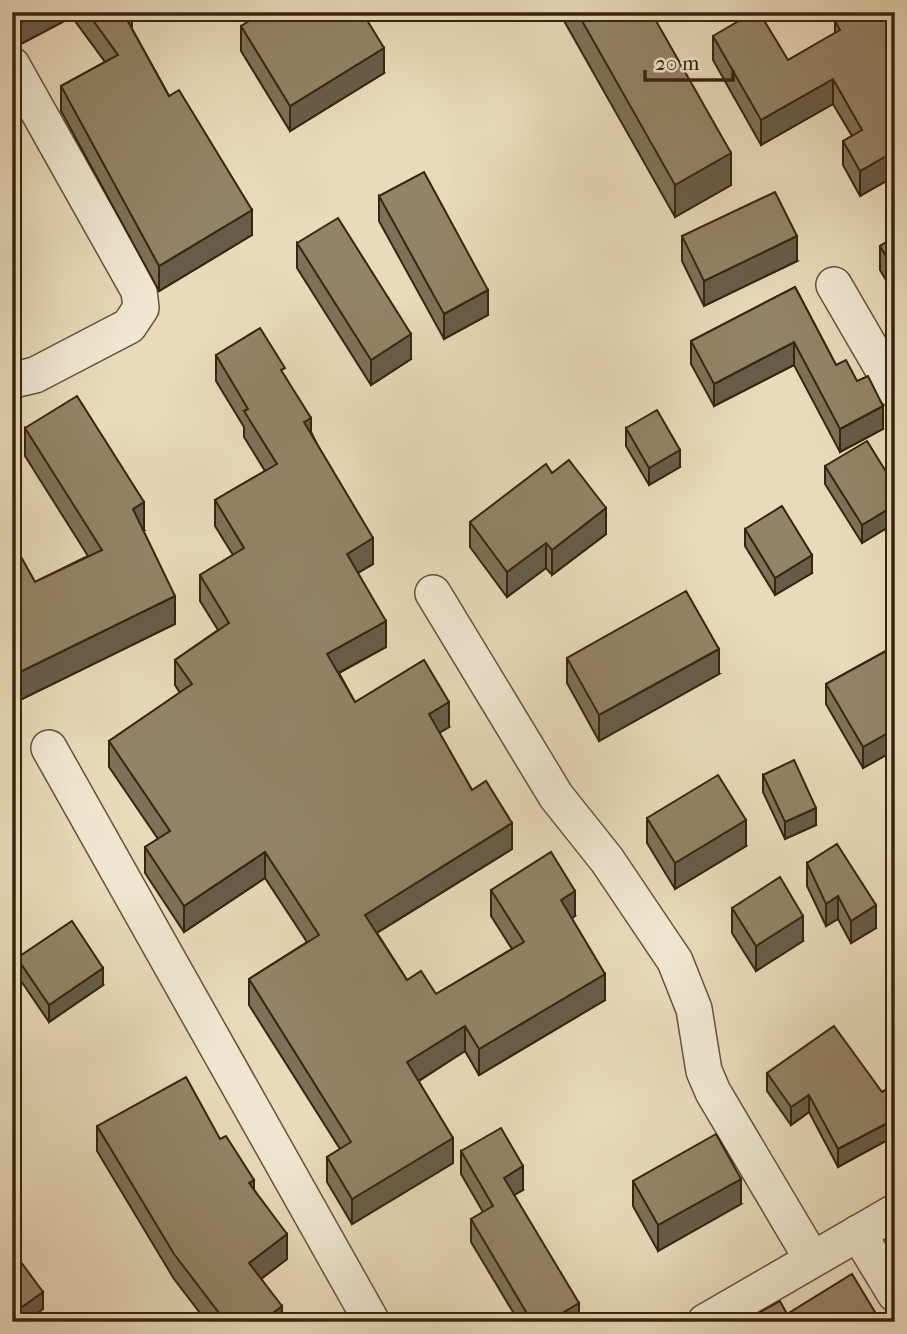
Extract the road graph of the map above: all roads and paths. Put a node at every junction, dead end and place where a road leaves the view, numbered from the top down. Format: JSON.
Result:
{"nodes":[{"id":1,"x":12,"y":65,"type":"edge"},
{"id":2,"x":834,"y":285,"type":"dead end"},
{"id":3,"x":12,"y":375,"type":"edge"},
{"id":4,"x":895,"y":390,"type":"edge"},
{"id":5,"x":433,"y":593,"type":"dead end"},
{"id":6,"x":49,"y":748,"type":"dead end"},
{"id":7,"x":895,"y":1212,"type":"edge"},
{"id":8,"x":858,"y":1233,"type":"junction"},
{"id":9,"x":812,"y":1259,"type":"junction"},
{"id":10,"x":895,"y":1294,"type":"edge"},
{"id":11,"x":372,"y":1322,"type":"edge"},
{"id":12,"x":705,"y":1322,"type":"edge"}],
"edges":[{"from":1,"to":3,"type":"street"},
{"from":2,"to":4,"type":"street"},
{"from":5,"to":9,"type":"street"},
{"from":6,"to":11,"type":"street"},
{"from":7,"to":8,"type":"street"},
{"from":8,"to":9,"type":"street"},
{"from":8,"to":10,"type":"street"},
{"from":9,"to":12,"type":"street"}]}
